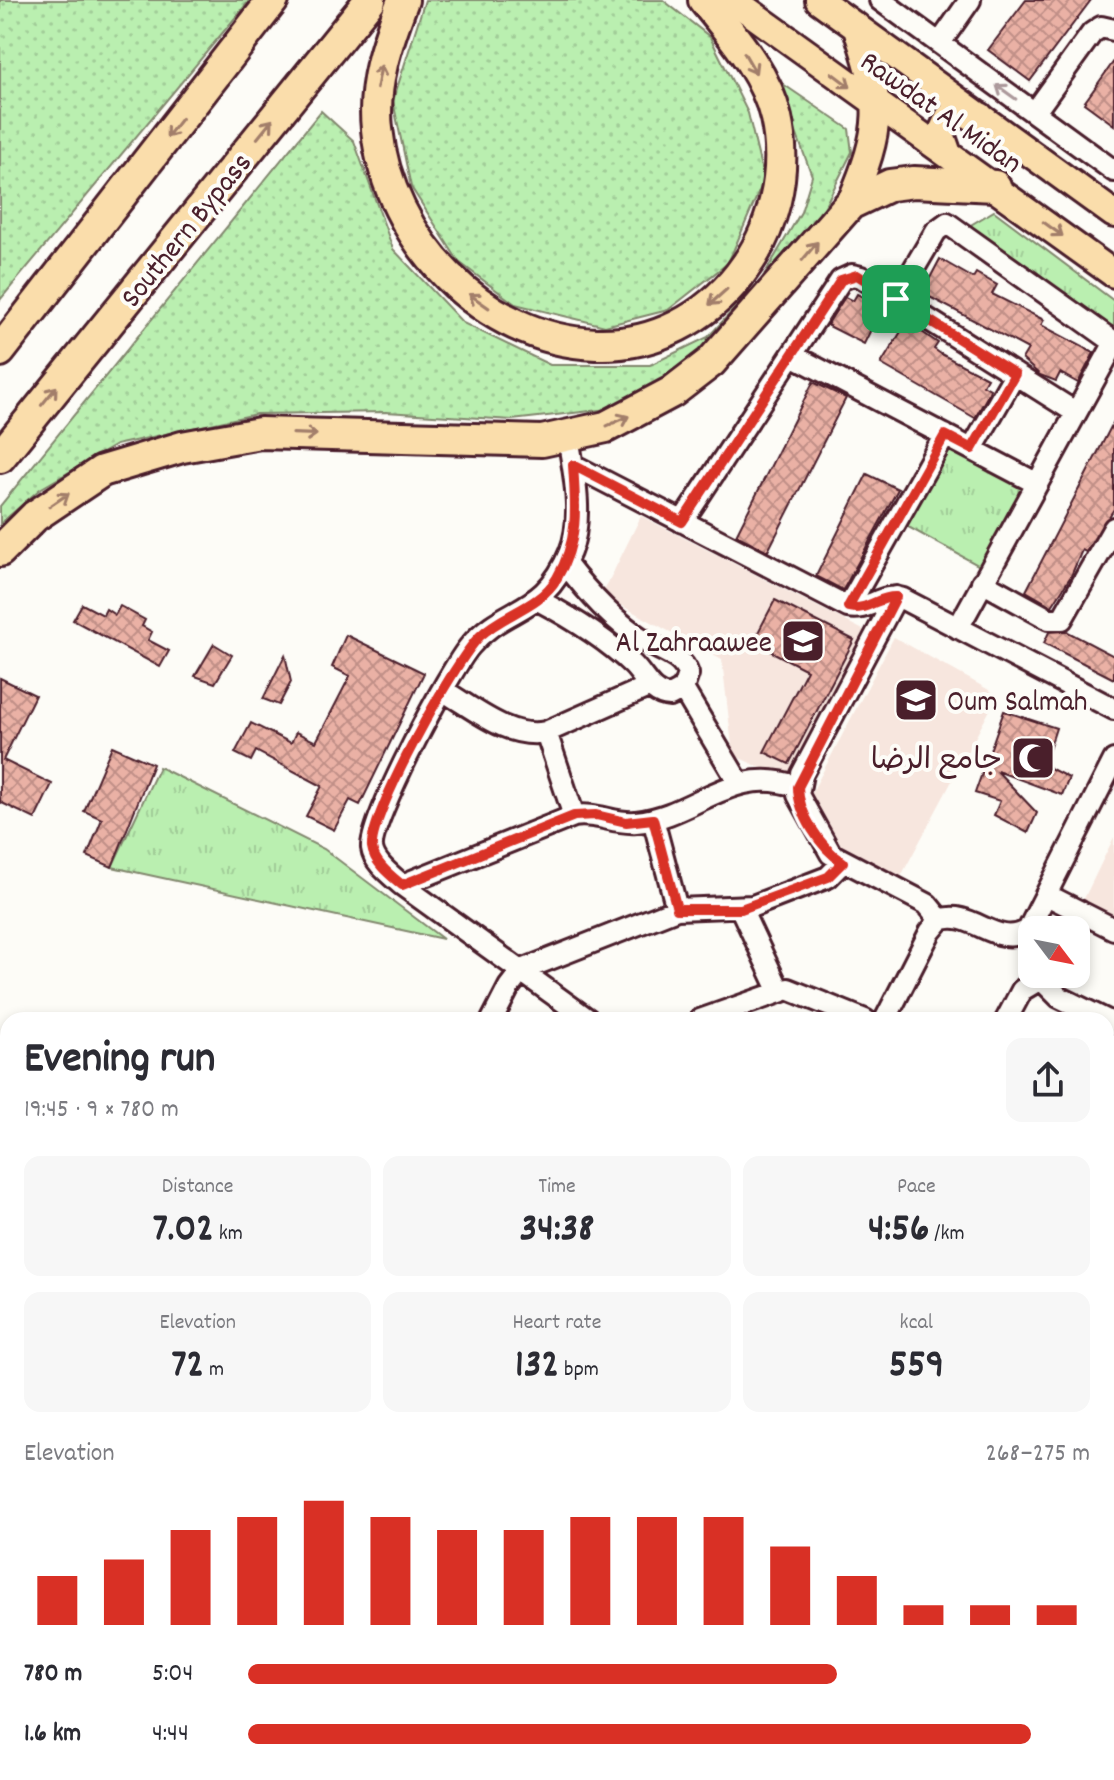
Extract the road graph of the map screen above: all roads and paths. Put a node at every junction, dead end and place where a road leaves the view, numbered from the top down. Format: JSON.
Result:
{"nodes":[{"id":1,"x":273,"y":0,"type":"edge"},
{"id":2,"x":370,"y":0,"type":"edge"},
{"id":3,"x":403,"y":0,"type":"edge"},
{"id":4,"x":704,"y":0,"type":"edge"},
{"id":5,"x":733,"y":0,"type":"edge"},
{"id":6,"x":819,"y":0,"type":"edge"},
{"id":7,"x":880,"y":0,"type":"edge"},
{"id":8,"x":970,"y":0,"type":"edge"},
{"id":9,"x":856,"y":26,"type":"junction"},
{"id":10,"x":1114,"y":30,"type":"edge"},
{"id":11,"x":940,"y":43,"type":"junction"},
{"id":12,"x":878,"y":107,"type":"junction"},
{"id":13,"x":1035,"y":112,"type":"junction"},
{"id":14,"x":980,"y":116,"type":"junction"},
{"id":15,"x":948,"y":154,"type":"junction"},
{"id":16,"x":1114,"y":171,"type":"edge"},
{"id":17,"x":995,"y":186,"type":"junction"},
{"id":18,"x":850,"y":204,"type":"junction"},
{"id":19,"x":1114,"y":214,"type":"edge"},
{"id":20,"x":1114,"y":274,"type":"edge"},
{"id":21,"x":896,"y":299,"type":"junction"},
{"id":22,"x":1114,"y":343,"type":"edge"},
{"id":23,"x":0,"y":351,"type":"edge"},
{"id":24,"x":792,"y":355,"type":"junction"},
{"id":25,"x":1015,"y":374,"type":"junction"},
{"id":26,"x":1075,"y":412,"type":"junction"},
{"id":27,"x":945,"y":435,"type":"junction"},
{"id":28,"x":972,"y":449,"type":"junction"},
{"id":29,"x":570,"y":451,"type":"junction"},
{"id":30,"x":0,"y":457,"type":"edge"},
{"id":31,"x":1036,"y":483,"type":"junction"},
{"id":32,"x":682,"y":522,"type":"junction"},
{"id":33,"x":1114,"y":528,"type":"edge"},
{"id":34,"x":0,"y":551,"type":"edge"},
{"id":35,"x":565,"y":563,"type":"junction"},
{"id":36,"x":982,"y":582,"type":"junction"},
{"id":37,"x":896,"y":597,"type":"junction"},
{"id":38,"x":538,"y":600,"type":"junction"},
{"id":39,"x":602,"y":607,"type":"junction"},
{"id":40,"x":848,"y":607,"type":"junction"},
{"id":41,"x":585,"y":627,"type":"junction"},
{"id":42,"x":958,"y":628,"type":"junction"},
{"id":43,"x":650,"y":686,"type":"junction"},
{"id":44,"x":683,"y":689,"type":"junction"},
{"id":45,"x":444,"y":691,"type":"junction"},
{"id":46,"x":1114,"y":709,"type":"edge"},
{"id":47,"x":546,"y":732,"type":"junction"},
{"id":48,"x":1114,"y":760,"type":"edge"},
{"id":49,"x":739,"y":783,"type":"junction"},
{"id":50,"x":798,"y":787,"type":"junction"},
{"id":51,"x":574,"y":816,"type":"junction"},
{"id":52,"x":653,"y":819,"type":"junction"},
{"id":53,"x":843,"y":862,"type":"junction"},
{"id":54,"x":402,"y":885,"type":"junction"},
{"id":55,"x":1047,"y":895,"type":"junction"},
{"id":56,"x":677,"y":909,"type":"junction"},
{"id":57,"x":741,"y":909,"type":"junction"},
{"id":58,"x":1070,"y":916,"type":"edge"},
{"id":59,"x":940,"y":920,"type":"junction"},
{"id":60,"x":1090,"y":924,"type":"edge"},
{"id":61,"x":1114,"y":929,"type":"edge"},
{"id":62,"x":522,"y":970,"type":"junction"},
{"id":63,"x":1026,"y":988,"type":"edge"},
{"id":64,"x":1053,"y":988,"type":"edge"},
{"id":65,"x":779,"y":990,"type":"junction"},
{"id":66,"x":496,"y":1012,"type":"edge"},
{"id":67,"x":578,"y":1012,"type":"edge"},
{"id":68,"x":721,"y":1012,"type":"edge"},
{"id":69,"x":847,"y":1012,"type":"edge"},
{"id":70,"x":889,"y":1012,"type":"edge"},
{"id":71,"x":1010,"y":1012,"type":"edge"},
{"id":72,"x":1090,"y":1012,"type":"edge"}],
"edges":[{"from":1,"to":23,"type":"highway","one_way":true},
{"from":30,"to":2,"type":"highway","name":"Southern Bypass","one_way":true},
{"from":4,"to":3,"type":"highway","one_way":true},
{"from":5,"to":12,"type":"main road","name":"Rawdat Al Midan","one_way":true},
{"from":6,"to":9,"type":"main road","name":"Rawdat Al Midan"},
{"from":7,"to":11,"type":"street"},
{"from":8,"to":11,"type":"street"},
{"from":9,"to":12,"type":"main road"},
{"from":9,"to":14,"type":"main road","name":"Rawdat Al Midan"},
{"from":10,"to":13,"type":"street"},
{"from":13,"to":11,"type":"street","one_way":true},
{"from":12,"to":15,"type":"main road","name":"Rawdat Al Midan"},
{"from":12,"to":18,"type":"main road"},
{"from":13,"to":16,"type":"street"},
{"from":14,"to":15,"type":"main road"},
{"from":14,"to":19,"type":"main road","name":"Rawdat Al Midan"},
{"from":15,"to":17,"type":"main road","name":"Rawdat Al Midan"},
{"from":17,"to":18,"type":"highway"},
{"from":17,"to":20,"type":"main road","name":"Rawdat Al Midan","one_way":true},
{"from":29,"to":18,"type":"highway","one_way":true},
{"from":21,"to":22,"type":"street"},
{"from":21,"to":24,"type":"street"},
{"from":21,"to":25,"type":"street"},
{"from":22,"to":26,"type":"street"},
{"from":24,"to":27,"type":"street"},
{"from":24,"to":32,"type":"street"},
{"from":25,"to":26,"type":"street"},
{"from":25,"to":28,"type":"street"},
{"from":26,"to":31,"type":"street"},
{"from":27,"to":28,"type":"street"},
{"from":27,"to":40,"type":"street"},
{"from":28,"to":31,"type":"street"},
{"from":29,"to":32,"type":"street"},
{"from":34,"to":29,"type":"highway","one_way":true},
{"from":29,"to":35,"type":"street"},
{"from":31,"to":36,"type":"street"},
{"from":32,"to":40,"type":"street"},
{"from":33,"to":36,"type":"street"},
{"from":35,"to":38,"type":"street"},
{"from":35,"to":39,"type":"street"},
{"from":36,"to":42,"type":"street"},
{"from":37,"to":40,"type":"street"},
{"from":37,"to":42,"type":"street"},
{"from":37,"to":50,"type":"street"},
{"from":38,"to":41,"type":"street"},
{"from":38,"to":45,"type":"street"},
{"from":39,"to":41,"type":"street"},
{"from":39,"to":44,"type":"street"},
{"from":41,"to":43,"type":"street"},
{"from":42,"to":46,"type":"street"},
{"from":43,"to":44,"type":"street"},
{"from":43,"to":47,"type":"street"},
{"from":44,"to":49,"type":"street"},
{"from":45,"to":47,"type":"street"},
{"from":45,"to":54,"type":"street"},
{"from":47,"to":51,"type":"street"},
{"from":48,"to":55,"type":"street"},
{"from":49,"to":50,"type":"street"},
{"from":49,"to":52,"type":"street"},
{"from":50,"to":53,"type":"street"},
{"from":51,"to":52,"type":"street"},
{"from":51,"to":54,"type":"street"},
{"from":52,"to":56,"type":"street"},
{"from":53,"to":57,"type":"street"},
{"from":53,"to":59,"type":"street"},
{"from":54,"to":62,"type":"street"},
{"from":55,"to":58,"type":"street"},
{"from":55,"to":59,"type":"street"},
{"from":56,"to":57,"type":"street"},
{"from":56,"to":62,"type":"street"},
{"from":57,"to":65,"type":"street"},
{"from":59,"to":70,"type":"street"},
{"from":60,"to":61,"type":"street"},
{"from":62,"to":66,"type":"street"},
{"from":62,"to":67,"type":"street"},
{"from":63,"to":71,"type":"street"},
{"from":64,"to":72,"type":"street"},
{"from":65,"to":68,"type":"street"},
{"from":65,"to":69,"type":"street"}]}
